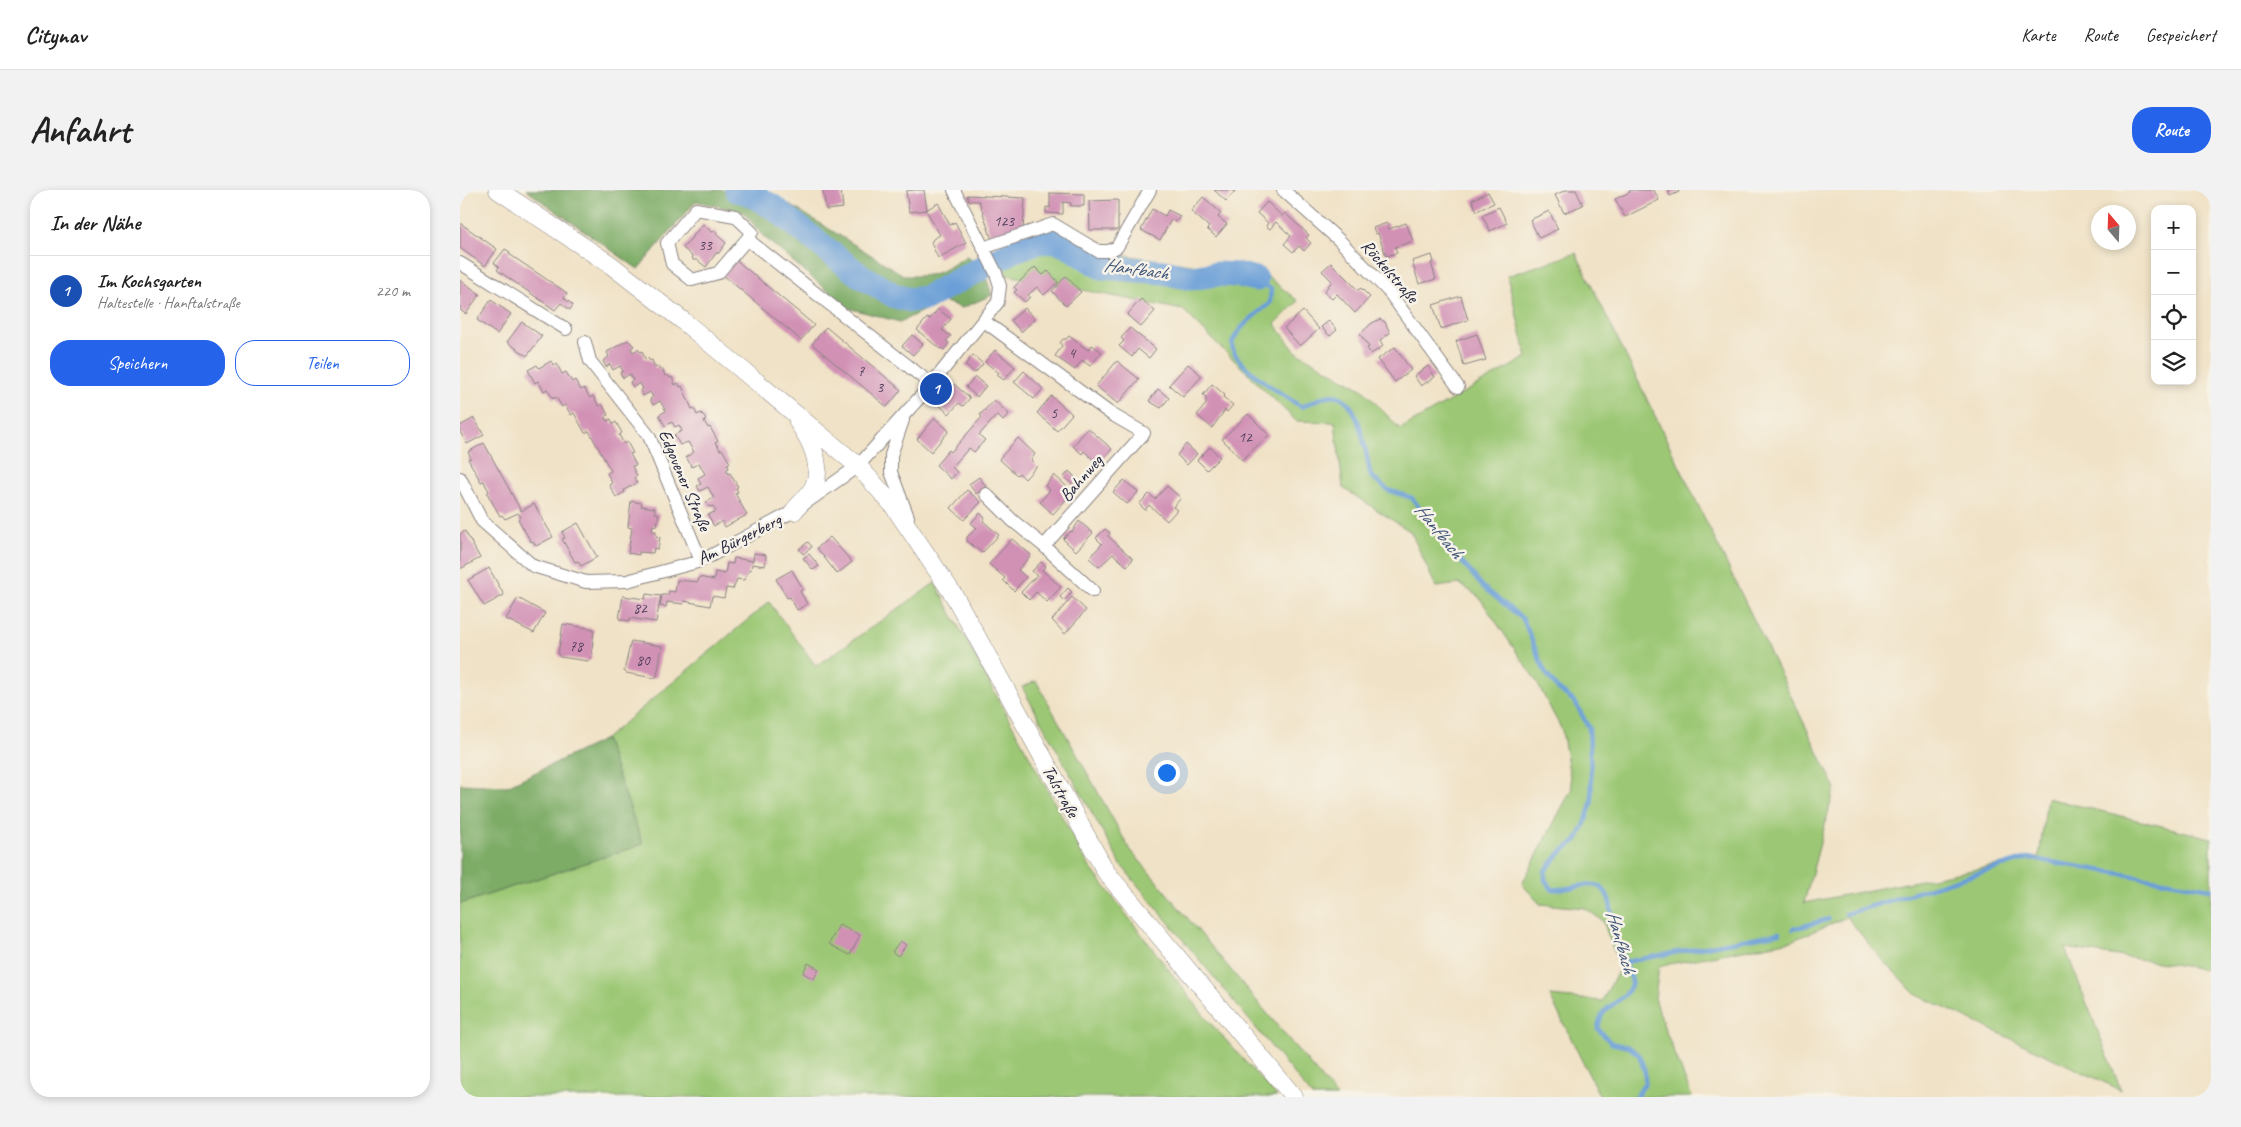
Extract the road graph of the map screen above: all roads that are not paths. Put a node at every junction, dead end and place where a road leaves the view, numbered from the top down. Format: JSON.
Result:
{"nodes":[{"id":1,"x":498,"y":190,"type":"edge"},
{"id":2,"x":954,"y":190,"type":"edge"},
{"id":3,"x":1150,"y":190,"type":"edge"},
{"id":4,"x":1283,"y":190,"type":"edge"},
{"id":5,"x":747,"y":239,"type":"junction"},
{"id":6,"x":985,"y":253,"type":"junction"},
{"id":7,"x":460,"y":263,"type":"edge"},
{"id":8,"x":984,"y":321,"type":"junction"},
{"id":9,"x":566,"y":329,"type":"dead end"},
{"id":10,"x":585,"y":342,"type":"dead end"},
{"id":11,"x":931,"y":384,"type":"junction"},
{"id":12,"x":1458,"y":386,"type":"dead end"},
{"id":13,"x":786,"y":406,"type":"junction"},
{"id":14,"x":904,"y":415,"type":"junction"},
{"id":15,"x":858,"y":466,"type":"junction"},
{"id":16,"x":460,"y":478,"type":"edge"},
{"id":17,"x":986,"y":494,"type":"dead end"},
{"id":18,"x":794,"y":511,"type":"junction"},
{"id":19,"x":1044,"y":546,"type":"junction"},
{"id":20,"x":924,"y":549,"type":"junction"},
{"id":21,"x":701,"y":561,"type":"junction"},
{"id":22,"x":1093,"y":592,"type":"dead end"},
{"id":23,"x":1294,"y":1097,"type":"edge"}],
"edges":[{"from":1,"to":13,"type":"main road"},
{"from":2,"to":6,"type":"street"},
{"from":3,"to":6,"type":"street"},
{"from":4,"to":12,"type":"street","name":"Röckelstraße"},
{"from":5,"to":5,"type":"street"},
{"from":5,"to":11,"type":"street"},
{"from":6,"to":8,"type":"street","name":"Am Bürgerberg"},
{"from":7,"to":9,"type":"street"},
{"from":8,"to":11,"type":"street","name":"Am Bürgerberg"},
{"from":8,"to":19,"type":"street","name":"Bahnweg"},
{"from":10,"to":21,"type":"street","name":"Edgovener Straße"},
{"from":11,"to":14,"type":"street","name":"Am Bürgerberg"},
{"from":13,"to":15,"type":"main road","name":"Talstraße"},
{"from":13,"to":18,"type":"main road","name":"Am Bürgerberg"},
{"from":14,"to":15,"type":"street","name":"Am Bürgerberg"},
{"from":14,"to":20,"type":"street"},
{"from":15,"to":18,"type":"street","name":"Am Bürgerberg"},
{"from":15,"to":20,"type":"main road","name":"Talstraße"},
{"from":16,"to":21,"type":"street","name":"Am Bürgerberg"},
{"from":17,"to":19,"type":"street"},
{"from":18,"to":21,"type":"street","name":"Am Bürgerberg"},
{"from":19,"to":22,"type":"street"},
{"from":20,"to":23,"type":"main road","name":"Talstraße"}]}
